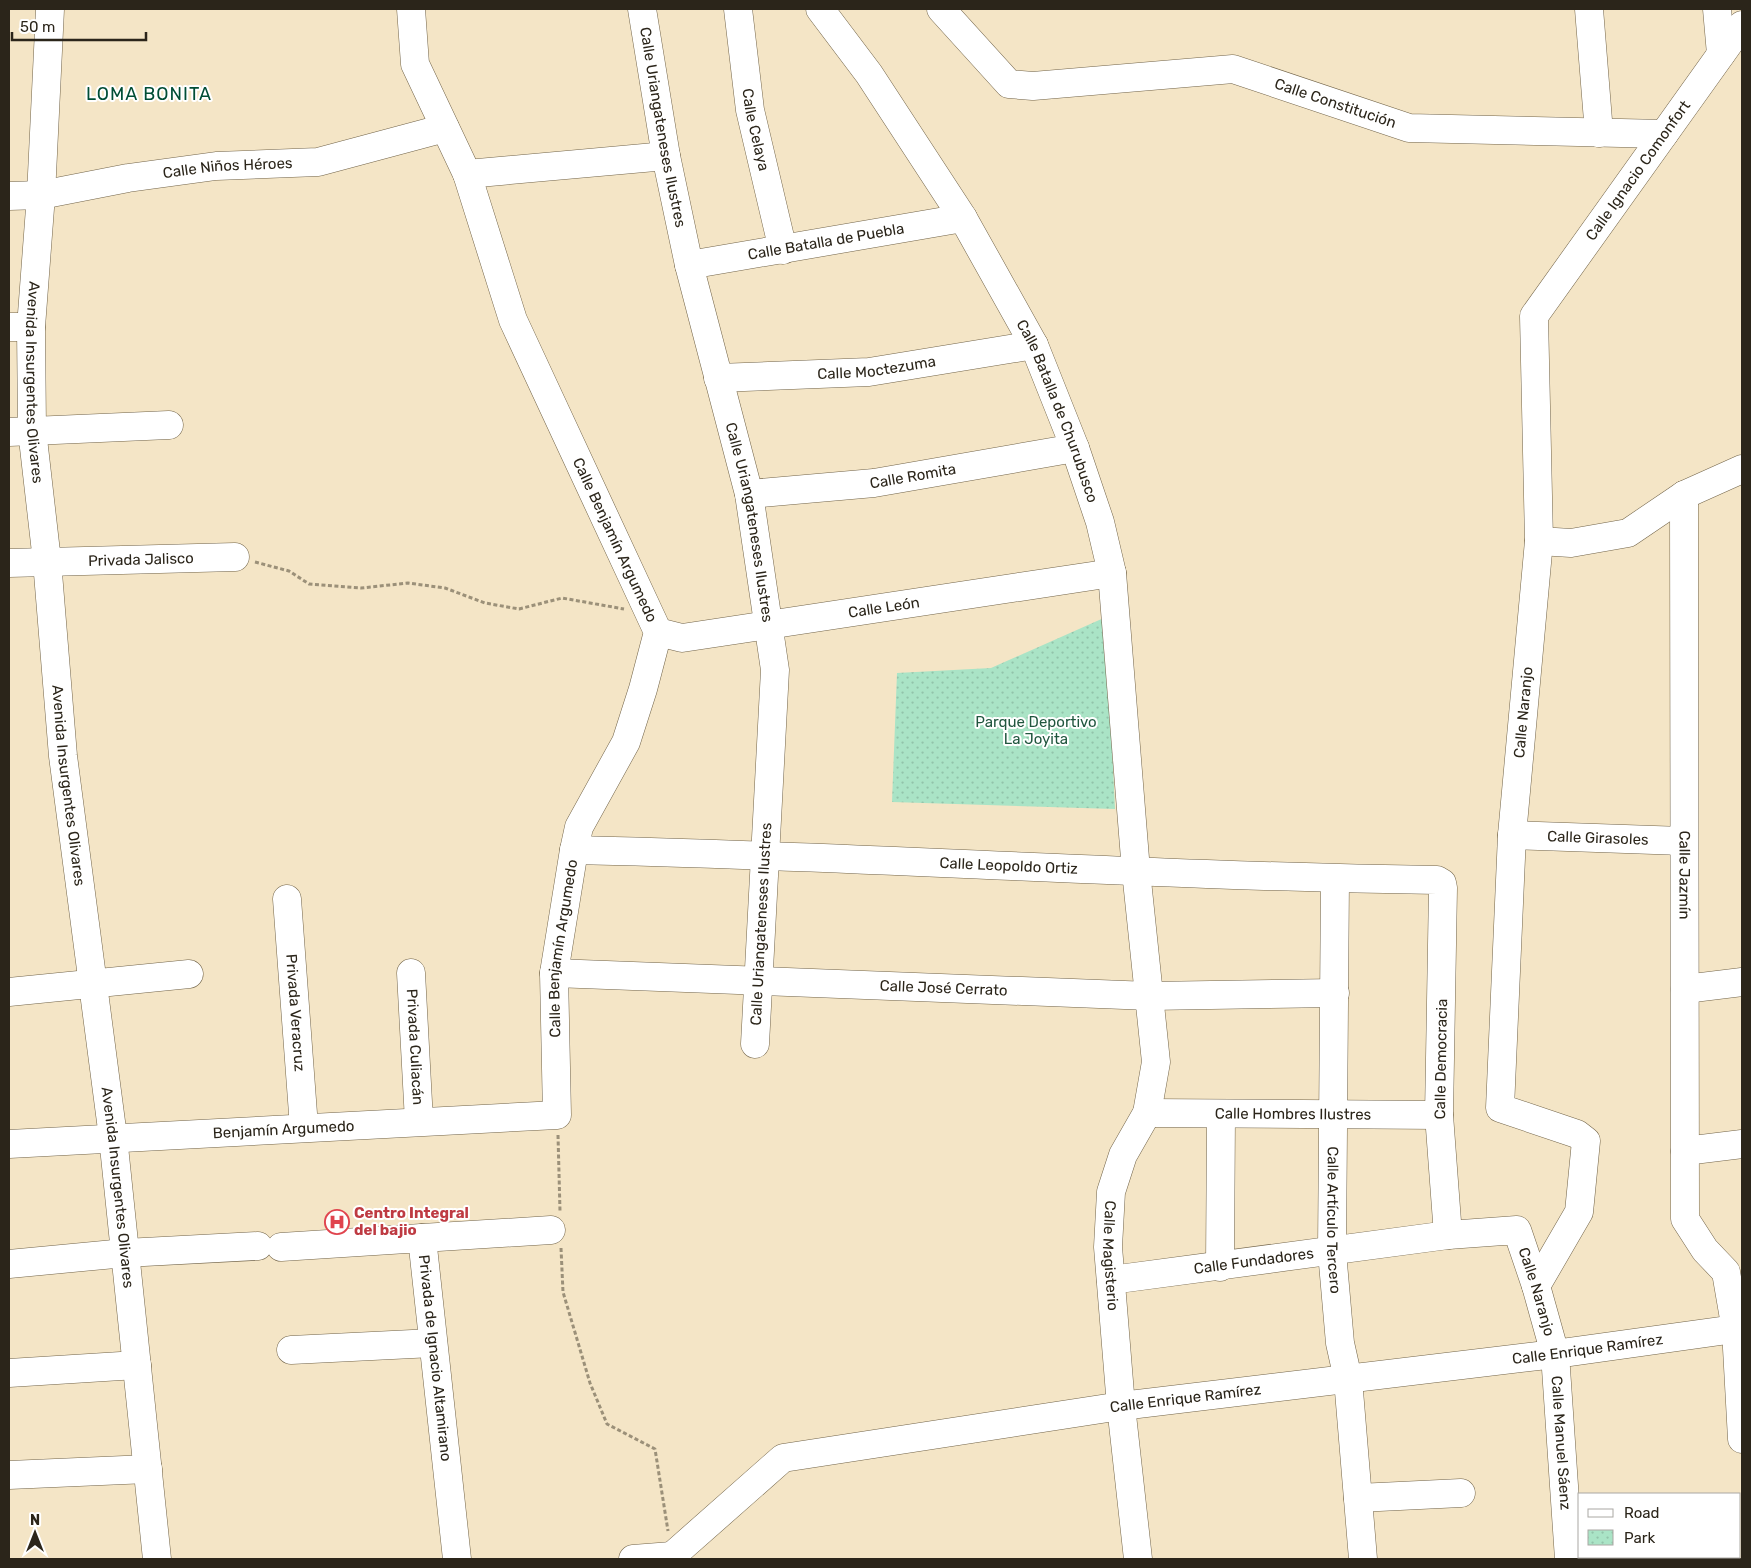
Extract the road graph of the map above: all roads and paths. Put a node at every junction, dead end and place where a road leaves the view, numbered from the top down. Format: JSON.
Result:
{"nodes":[{"id":1,"x":50,"y":9,"type":"edge"},
{"id":2,"x":412,"y":9,"type":"edge"},
{"id":3,"x":642,"y":9,"type":"edge"},
{"id":4,"x":738,"y":9,"type":"edge"},
{"id":5,"x":820,"y":9,"type":"edge"},
{"id":6,"x":941,"y":9,"type":"edge"},
{"id":7,"x":1589,"y":9,"type":"edge"},
{"id":8,"x":1717,"y":9,"type":"edge"},
{"id":9,"x":1742,"y":25,"type":"edge"},
{"id":10,"x":1720,"y":54,"type":"junction"},
{"id":11,"x":445,"y":128,"type":"junction"},
{"id":12,"x":1599,"y":133,"type":"junction"},
{"id":13,"x":1664,"y":134,"type":"junction"},
{"id":14,"x":666,"y":156,"type":"junction"},
{"id":15,"x":467,"y":174,"type":"junction"},
{"id":16,"x":41,"y":195,"type":"junction"},
{"id":17,"x":9,"y":196,"type":"edge"},
{"id":18,"x":963,"y":218,"type":"junction"},
{"id":19,"x":783,"y":250,"type":"junction"},
{"id":20,"x":689,"y":265,"type":"junction"},
{"id":21,"x":1534,"y":316,"type":"joint"},
{"id":22,"x":20,"y":327,"type":"edge"},
{"id":23,"x":1034,"y":345,"type":"junction"},
{"id":24,"x":718,"y":378,"type":"junction"},
{"id":25,"x":169,"y":425,"type":"dead end"},
{"id":26,"x":21,"y":431,"type":"edge"},
{"id":27,"x":1075,"y":448,"type":"junction"},
{"id":28,"x":1742,"y":469,"type":"edge"},
{"id":29,"x":749,"y":494,"type":"junction"},
{"id":30,"x":1684,"y":495,"type":"junction"},
{"id":31,"x":1539,"y":541,"type":"junction"},
{"id":32,"x":235,"y":557,"type":"joint"},
{"id":33,"x":47,"y":561,"type":"junction"},
{"id":34,"x":9,"y":563,"type":"edge"},
{"id":35,"x":1112,"y":573,"type":"junction"},
{"id":36,"x":653,"y":620,"type":"junction"},
{"id":37,"x":770,"y":625,"type":"junction"},
{"id":38,"x":1512,"y":835,"type":"junction"},
{"id":39,"x":1684,"y":841,"type":"junction"},
{"id":40,"x":574,"y":850,"type":"junction"},
{"id":41,"x":764,"y":854,"type":"junction"},
{"id":42,"x":1136,"y":871,"type":"junction"},
{"id":43,"x":1335,"y":879,"type":"junction"},
{"id":44,"x":1442,"y":883,"type":"joint"},
{"id":45,"x":287,"y":899,"type":"dead end"},
{"id":46,"x":411,"y":973,"type":"dead end"},
{"id":47,"x":554,"y":973,"type":"junction"},
{"id":48,"x":189,"y":974,"type":"dead end"},
{"id":49,"x":758,"y":982,"type":"junction"},
{"id":50,"x":1742,"y":982,"type":"edge"},
{"id":51,"x":93,"y":984,"type":"junction"},
{"id":52,"x":1685,"y":989,"type":"junction"},
{"id":53,"x":9,"y":992,"type":"edge"},
{"id":54,"x":1334,"y":993,"type":"junction"},
{"id":55,"x":1150,"y":996,"type":"junction"},
{"id":56,"x":755,"y":1044,"type":"dead end"},
{"id":57,"x":1147,"y":1113,"type":"junction"},
{"id":58,"x":1220,"y":1114,"type":"junction"},
{"id":59,"x":557,"y":1115,"type":"junction"},
{"id":60,"x":1332,"y":1115,"type":"junction"},
{"id":61,"x":1439,"y":1115,"type":"junction"},
{"id":62,"x":419,"y":1121,"type":"junction"},
{"id":63,"x":304,"y":1127,"type":"junction"},
{"id":64,"x":113,"y":1137,"type":"junction"},
{"id":65,"x":9,"y":1144,"type":"edge"},
{"id":66,"x":1742,"y":1144,"type":"edge"},
{"id":67,"x":1685,"y":1151,"type":"junction"},
{"id":68,"x":558,"y":1229,"type":"junction"},
{"id":69,"x":1516,"y":1230,"type":"joint"},
{"id":70,"x":1448,"y":1235,"type":"junction"},
{"id":71,"x":422,"y":1238,"type":"junction"},
{"id":72,"x":1332,"y":1252,"type":"junction"},
{"id":73,"x":125,"y":1253,"type":"junction"},
{"id":74,"x":9,"y":1264,"type":"edge"},
{"id":75,"x":1220,"y":1267,"type":"junction"},
{"id":76,"x":1111,"y":1280,"type":"junction"},
{"id":77,"x":1536,"y":1286,"type":"junction"},
{"id":78,"x":1739,"y":1329,"type":"edge"},
{"id":79,"x":434,"y":1343,"type":"junction"},
{"id":80,"x":291,"y":1350,"type":"dead end"},
{"id":81,"x":1555,"y":1354,"type":"junction"},
{"id":82,"x":137,"y":1365,"type":"junction"},
{"id":83,"x":9,"y":1373,"type":"edge"},
{"id":84,"x":1348,"y":1379,"type":"junction"},
{"id":85,"x":1121,"y":1406,"type":"junction"},
{"id":86,"x":1742,"y":1439,"type":"edge"},
{"id":87,"x":148,"y":1469,"type":"junction"},
{"id":88,"x":9,"y":1475,"type":"edge"},
{"id":89,"x":1461,"y":1493,"type":"dead end"},
{"id":90,"x":1358,"y":1498,"type":"junction"},
{"id":91,"x":672,"y":1558,"type":"edge"},
{"id":92,"x":157,"y":1559,"type":"edge"},
{"id":93,"x":457,"y":1559,"type":"edge"},
{"id":94,"x":633,"y":1559,"type":"edge"},
{"id":95,"x":1138,"y":1559,"type":"edge"},
{"id":96,"x":1363,"y":1559,"type":"edge"},
{"id":97,"x":1569,"y":1559,"type":"edge"}],
"edges":[{"from":1,"to":16,"type":"street","name":"Avenida Insurgentes Olivares"},
{"from":2,"to":11,"type":"street","name":"Calle Benjamín Argumedo"},
{"from":3,"to":14,"type":"street","name":"Calle Uriangateneses Ilustres"},
{"from":4,"to":19,"type":"street","name":"Calle Celaya"},
{"from":5,"to":18,"type":"street","name":"Calle Batalla de Churubusco"},
{"from":6,"to":12,"type":"street","name":"Calle Constitución"},
{"from":7,"to":12,"type":"street"},
{"from":8,"to":10,"type":"street"},
{"from":9,"to":10,"type":"street","name":"Calle Ignacio Comonfort"},
{"from":10,"to":13,"type":"street","name":"Calle Ignacio Comonfort"},
{"from":11,"to":15,"type":"street","name":"Calle Benjamín Argumedo"},
{"from":11,"to":16,"type":"street","name":"Calle Niños Héroes"},
{"from":12,"to":13,"type":"street","name":"Calle Constitución"},
{"from":13,"to":21,"type":"street","name":"Calle Ignacio Comonfort"},
{"from":14,"to":15,"type":"street"},
{"from":14,"to":20,"type":"street","name":"Calle Uriangateneses Ilustres"},
{"from":15,"to":36,"type":"street","name":"Calle Benjamín Argumedo"},
{"from":16,"to":17,"type":"street","name":"Calle Niños Héroes"},
{"from":16,"to":22,"type":"street","name":"Avenida Insurgentes Olivares"},
{"from":18,"to":19,"type":"street","name":"Calle Batalla de Puebla"},
{"from":18,"to":23,"type":"street","name":"Calle Batalla de Churubusco"},
{"from":19,"to":20,"type":"street","name":"Calle Batalla de Puebla"},
{"from":20,"to":24,"type":"street","name":"Calle Uriangateneses Ilustres"},
{"from":21,"to":31,"type":"street","name":"Calle Naranjo"},
{"from":22,"to":26,"type":"street","name":"Avenida Insurgentes Olivares"},
{"from":23,"to":24,"type":"street","name":"Calle Moctezuma"},
{"from":23,"to":27,"type":"street","name":"Calle Batalla de Churubusco"},
{"from":24,"to":29,"type":"street","name":"Calle Uriangateneses Ilustres"},
{"from":25,"to":26,"type":"street"},
{"from":26,"to":33,"type":"street","name":"Avenida Insurgentes Olivares"},
{"from":27,"to":29,"type":"street","name":"Calle Romita"},
{"from":27,"to":35,"type":"street","name":"Calle Batalla de Churubusco"},
{"from":28,"to":30,"type":"street"},
{"from":29,"to":37,"type":"street","name":"Calle Uriangateneses Ilustres"},
{"from":30,"to":31,"type":"street"},
{"from":30,"to":39,"type":"street","name":"Calle Jazmín"},
{"from":31,"to":38,"type":"street","name":"Calle Naranjo"},
{"from":32,"to":33,"type":"street","name":"Privada Jalisco"},
{"from":32,"to":36,"type":"path"},
{"from":33,"to":34,"type":"street","name":"Privada Jalisco"},
{"from":33,"to":51,"type":"street","name":"Avenida Insurgentes Olivares"},
{"from":35,"to":37,"type":"street","name":"Calle León"},
{"from":35,"to":42,"type":"street","name":"Calle Batalla de Churubusco"},
{"from":36,"to":37,"type":"street","name":"Calle León"},
{"from":36,"to":40,"type":"street","name":"Calle Benjamín Argumedo"},
{"from":37,"to":41,"type":"street","name":"Calle Uriangateneses Ilustres"},
{"from":38,"to":39,"type":"street","name":"Calle Girasoles"},
{"from":38,"to":77,"type":"street","name":"Calle Naranjo"},
{"from":39,"to":52,"type":"street","name":"Calle Jazmín"},
{"from":40,"to":41,"type":"street","name":"Calle Leopoldo Ortiz"},
{"from":40,"to":47,"type":"street","name":"Calle Benjamín Argumedo"},
{"from":41,"to":42,"type":"street","name":"Calle Leopoldo Ortiz"},
{"from":41,"to":49,"type":"street","name":"Calle Uriangateneses Ilustres"},
{"from":42,"to":43,"type":"street","name":"Calle Leopoldo Ortiz"},
{"from":42,"to":55,"type":"street","name":"Calle Magisterio"},
{"from":43,"to":44,"type":"street","name":"Calle Leopoldo Ortiz"},
{"from":43,"to":54,"type":"street","name":"Calle Artículo Tercero"},
{"from":44,"to":61,"type":"street","name":"Calle Democracia"},
{"from":45,"to":63,"type":"street","name":"Privada Veracruz"},
{"from":46,"to":62,"type":"street","name":"Privada Culiacán"},
{"from":47,"to":49,"type":"street","name":"Calle José Cerrato"},
{"from":47,"to":59,"type":"street","name":"Calle Benjamín Argumedo"},
{"from":48,"to":51,"type":"street"},
{"from":49,"to":55,"type":"street","name":"Calle José Cerrato"},
{"from":49,"to":56,"type":"street","name":"Calle Uriangateneses Ilustres"},
{"from":50,"to":52,"type":"street"},
{"from":51,"to":53,"type":"street"},
{"from":51,"to":64,"type":"street","name":"Avenida Insurgentes Olivares"},
{"from":52,"to":67,"type":"street","name":"Calle Jazmín"},
{"from":54,"to":55,"type":"street","name":"Calle José Cerrato"},
{"from":54,"to":60,"type":"street","name":"Calle Artículo Tercero"},
{"from":55,"to":57,"type":"street","name":"Calle Magisterio"},
{"from":57,"to":58,"type":"street","name":"Calle Hombres Ilustres"},
{"from":57,"to":76,"type":"street","name":"Calle Magisterio"},
{"from":58,"to":60,"type":"street","name":"Calle Hombres Ilustres"},
{"from":58,"to":75,"type":"street"},
{"from":59,"to":62,"type":"street","name":"Benjamín Argumedo"},
{"from":59,"to":68,"type":"path"},
{"from":60,"to":61,"type":"street","name":"Calle Hombres Ilustres"},
{"from":60,"to":72,"type":"street","name":"Calle Artículo Tercero"},
{"from":61,"to":70,"type":"street","name":"Calle Democracia"},
{"from":62,"to":63,"type":"street","name":"Benjamín Argumedo"},
{"from":63,"to":64,"type":"street","name":"Benjamín Argumedo"},
{"from":64,"to":65,"type":"street","name":"Benjamín Argumedo"},
{"from":64,"to":73,"type":"street","name":"Avenida Insurgentes Olivares"},
{"from":66,"to":67,"type":"street"},
{"from":67,"to":78,"type":"street","name":"Calle Jazmín"},
{"from":68,"to":71,"type":"street"},
{"from":68,"to":91,"type":"path"},
{"from":69,"to":70,"type":"street","name":"Calle Fundadores"},
{"from":69,"to":77,"type":"street","name":"Calle Naranjo"},
{"from":70,"to":72,"type":"street","name":"Calle Fundadores"},
{"from":71,"to":73,"type":"street","name":"Privada de Ignacio Altamirano"},
{"from":71,"to":79,"type":"street","name":"Privada de Ignacio Altamirano"},
{"from":72,"to":75,"type":"street","name":"Calle Fundadores"},
{"from":72,"to":84,"type":"street","name":"Calle Artículo Tercero"},
{"from":73,"to":74,"type":"street","name":"Privada de Ignacio Altamirano"},
{"from":73,"to":82,"type":"street","name":"Avenida Insurgentes Olivares"},
{"from":75,"to":76,"type":"street","name":"Calle Fundadores"},
{"from":76,"to":85,"type":"street","name":"Calle Magisterio"},
{"from":77,"to":81,"type":"street","name":"Calle Naranjo"},
{"from":78,"to":81,"type":"street","name":"Calle Enrique Ramírez"},
{"from":78,"to":86,"type":"street","name":"Calle Jazmín"},
{"from":79,"to":80,"type":"street"},
{"from":79,"to":93,"type":"street","name":"Privada de Ignacio Altamirano"},
{"from":81,"to":84,"type":"street","name":"Calle Enrique Ramírez"},
{"from":81,"to":97,"type":"street","name":"Calle Manuel Sáenz"},
{"from":82,"to":83,"type":"street"},
{"from":82,"to":87,"type":"street","name":"Avenida Insurgentes Olivares"},
{"from":84,"to":85,"type":"street","name":"Calle Enrique Ramírez"},
{"from":84,"to":90,"type":"street","name":"Calle Artículo Tercero"},
{"from":85,"to":91,"type":"street","name":"Calle Enrique Ramírez"},
{"from":85,"to":95,"type":"street","name":"Calle Magisterio"},
{"from":87,"to":88,"type":"street"},
{"from":87,"to":92,"type":"street","name":"Avenida Insurgentes Olivares"},
{"from":89,"to":90,"type":"street"},
{"from":90,"to":96,"type":"street","name":"Calle Artículo Tercero"},
{"from":91,"to":94,"type":"street"}]}
